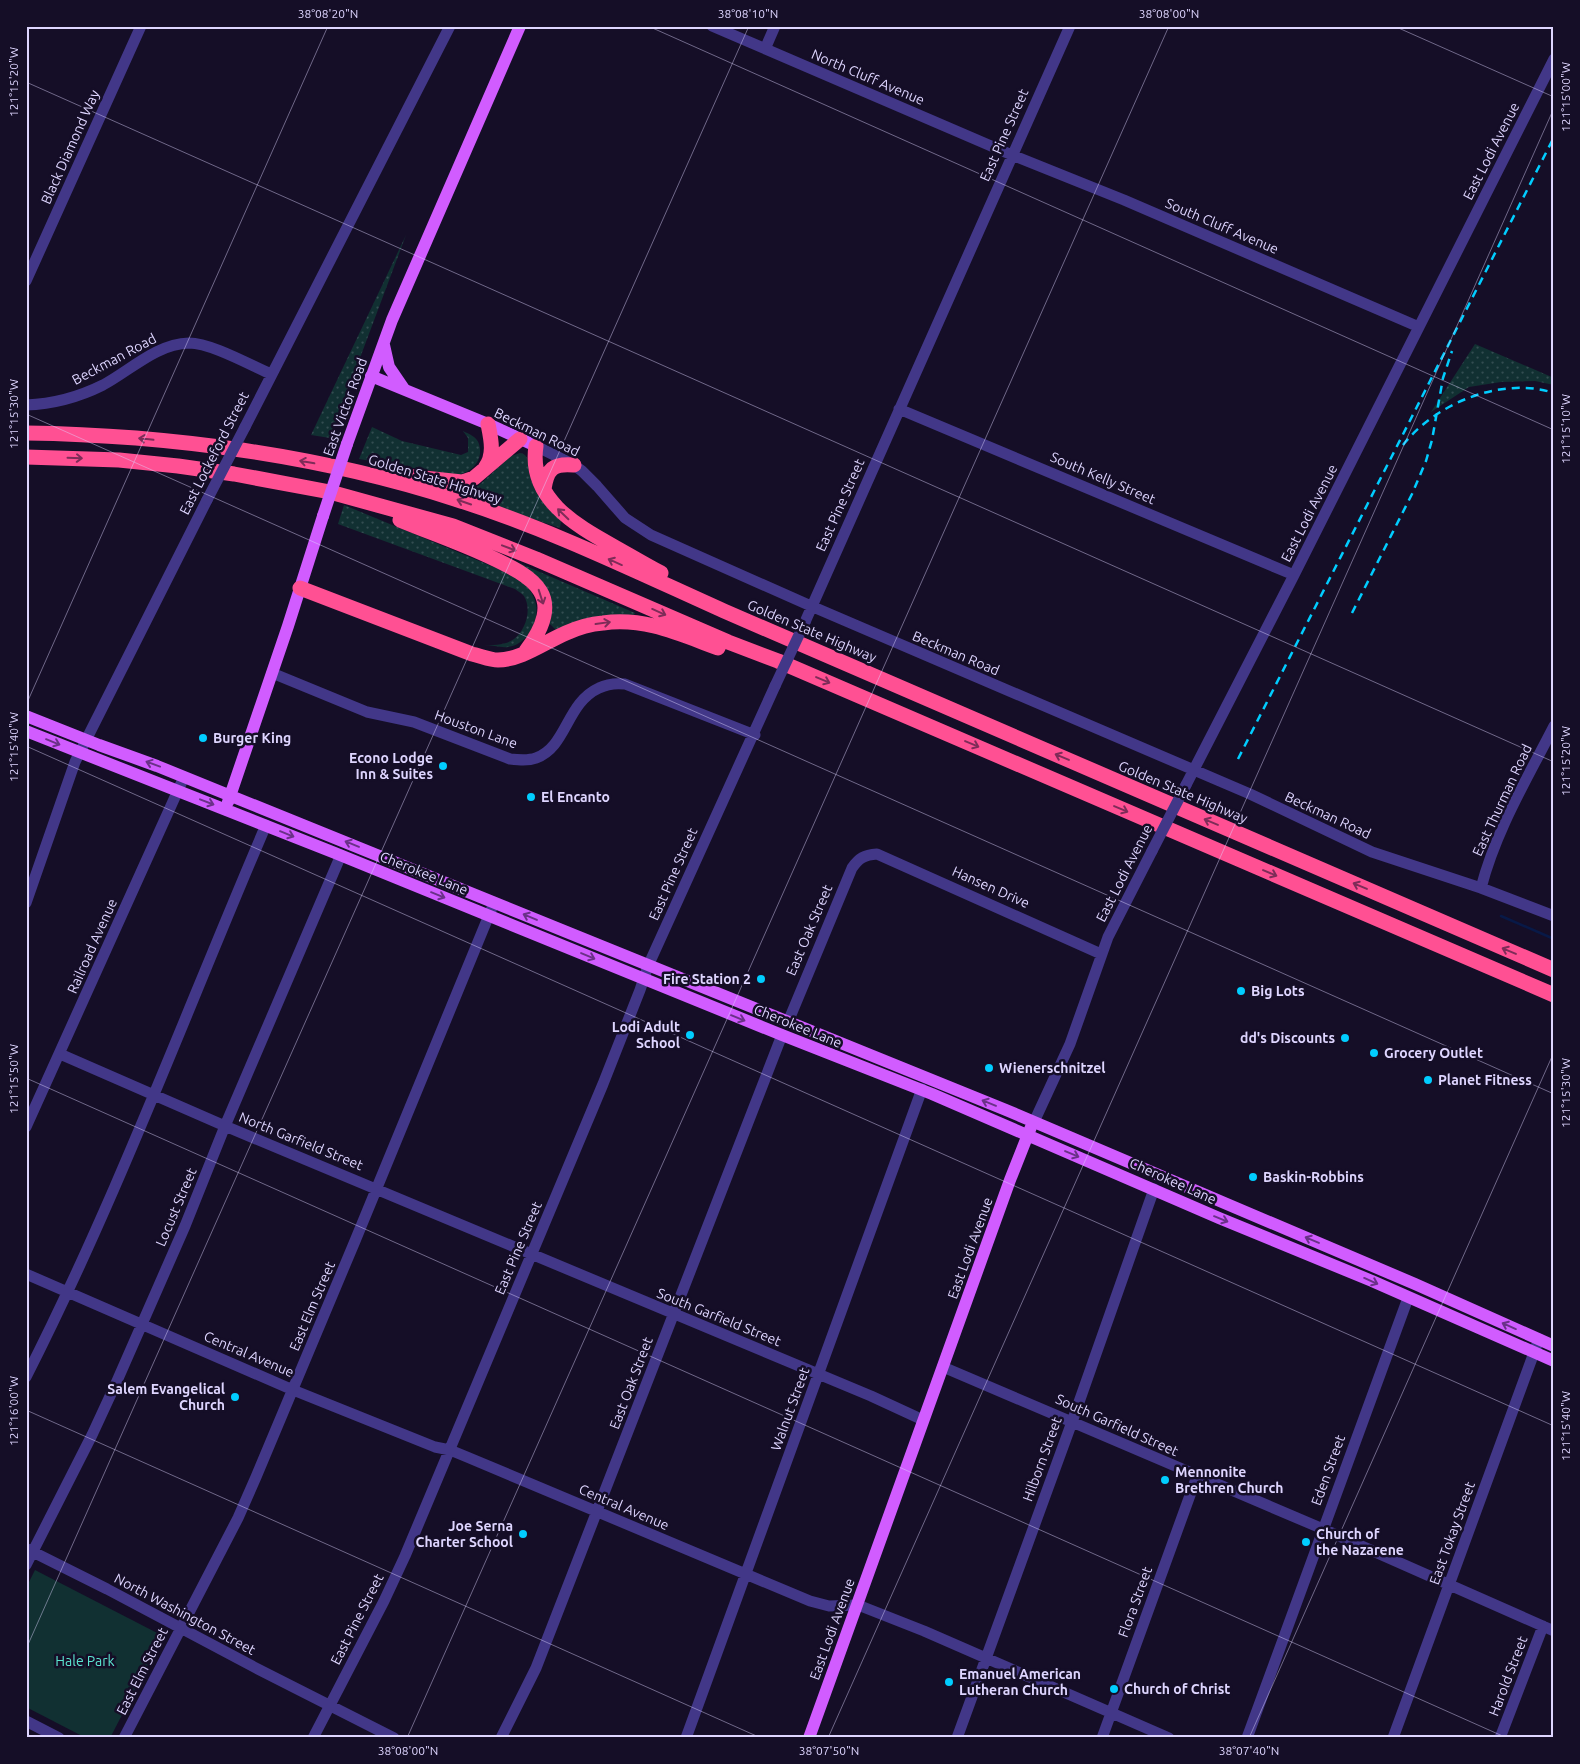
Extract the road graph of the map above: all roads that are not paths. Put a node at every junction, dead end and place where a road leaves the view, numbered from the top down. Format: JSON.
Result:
{"nodes":[{"id":1,"x":141,"y":26,"type":"edge"},
{"id":2,"x":450,"y":26,"type":"edge"},
{"id":3,"x":520,"y":26,"type":"edge"},
{"id":4,"x":712,"y":26,"type":"edge"},
{"id":5,"x":775,"y":26,"type":"edge"},
{"id":6,"x":1070,"y":26,"type":"edge"},
{"id":7,"x":766,"y":49,"type":"junction"},
{"id":8,"x":1554,"y":59,"type":"edge"},
{"id":9,"x":1012,"y":155,"type":"junction"},
{"id":10,"x":26,"y":281,"type":"edge"},
{"id":11,"x":1419,"y":327,"type":"junction"},
{"id":12,"x":384,"y":343,"type":"junction"},
{"id":13,"x":271,"y":374,"type":"junction"},
{"id":14,"x":371,"y":376,"type":"junction"},
{"id":15,"x":404,"y":389,"type":"junction"},
{"id":16,"x":26,"y":405,"type":"edge"},
{"id":17,"x":899,"y":409,"type":"junction"},
{"id":18,"x":488,"y":424,"type":"junction"},
{"id":19,"x":26,"y":433,"type":"edge"},
{"id":20,"x":520,"y":439,"type":"junction"},
{"id":21,"x":536,"y":446,"type":"junction"},
{"id":22,"x":26,"y":457,"type":"edge"},
{"id":23,"x":574,"y":465,"type":"junction"},
{"id":24,"x":329,"y":466,"type":"junction"},
{"id":25,"x":481,"y":473,"type":"junction"},
{"id":26,"x":544,"y":489,"type":"junction"},
{"id":27,"x":346,"y":497,"type":"junction"},
{"id":28,"x":1294,"y":575,"type":"junction"},
{"id":29,"x":300,"y":588,"type":"junction"},
{"id":30,"x":811,"y":606,"type":"junction"},
{"id":31,"x":724,"y":611,"type":"junction"},
{"id":32,"x":526,"y":652,"type":"junction"},
{"id":33,"x":778,"y":661,"type":"junction"},
{"id":34,"x":272,"y":673,"type":"junction"},
{"id":35,"x":26,"y":716,"type":"edge"},
{"id":36,"x":1554,"y":726,"type":"edge"},
{"id":37,"x":26,"y":731,"type":"edge"},
{"id":38,"x":754,"y":734,"type":"junction"},
{"id":39,"x":86,"y":740,"type":"junction"},
{"id":40,"x":80,"y":753,"type":"junction"},
{"id":41,"x":1194,"y":771,"type":"junction"},
{"id":42,"x":184,"y":777,"type":"junction"},
{"id":43,"x":178,"y":792,"type":"junction"},
{"id":44,"x":230,"y":796,"type":"junction"},
{"id":45,"x":226,"y":809,"type":"junction"},
{"id":46,"x":266,"y":825,"type":"junction"},
{"id":47,"x":341,"y":855,"type":"junction"},
{"id":48,"x":866,"y":855,"type":"joint"},
{"id":49,"x":1481,"y":888,"type":"junction"},
{"id":50,"x":494,"y":902,"type":"junction"},
{"id":51,"x":26,"y":903,"type":"edge"},
{"id":52,"x":489,"y":916,"type":"junction"},
{"id":53,"x":1554,"y":916,"type":"edge"},
{"id":54,"x":1101,"y":954,"type":"junction"},
{"id":55,"x":648,"y":966,"type":"junction"},
{"id":56,"x":1554,"y":970,"type":"edge"},
{"id":57,"x":644,"y":979,"type":"junction"},
{"id":58,"x":1554,"y":996,"type":"edge"},
{"id":59,"x":788,"y":1022,"type":"junction"},
{"id":60,"x":782,"y":1036,"type":"junction"},
{"id":61,"x":60,"y":1054,"type":"junction"},
{"id":62,"x":922,"y":1089,"type":"junction"},
{"id":63,"x":153,"y":1095,"type":"junction"},
{"id":64,"x":1034,"y":1122,"type":"junction"},
{"id":65,"x":225,"y":1126,"type":"junction"},
{"id":66,"x":26,"y":1127,"type":"edge"},
{"id":67,"x":1028,"y":1134,"type":"junction"},
{"id":68,"x":377,"y":1189,"type":"junction"},
{"id":69,"x":1154,"y":1189,"type":"junction"},
{"id":70,"x":531,"y":1254,"type":"junction"},
{"id":71,"x":26,"y":1274,"type":"edge"},
{"id":72,"x":69,"y":1291,"type":"junction"},
{"id":73,"x":1408,"y":1298,"type":"junction"},
{"id":74,"x":673,"y":1314,"type":"junction"},
{"id":75,"x":142,"y":1324,"type":"junction"},
{"id":76,"x":1539,"y":1339,"type":"junction"},
{"id":77,"x":1554,"y":1346,"type":"edge"},
{"id":78,"x":1533,"y":1352,"type":"junction"},
{"id":79,"x":1554,"y":1361,"type":"edge"},
{"id":80,"x":943,"y":1367,"type":"junction"},
{"id":81,"x":819,"y":1374,"type":"junction"},
{"id":82,"x":26,"y":1377,"type":"edge"},
{"id":83,"x":293,"y":1390,"type":"junction"},
{"id":84,"x":923,"y":1420,"type":"junction"},
{"id":85,"x":1072,"y":1422,"type":"junction"},
{"id":86,"x":450,"y":1450,"type":"junction"},
{"id":87,"x":1197,"y":1476,"type":"junction"},
{"id":88,"x":597,"y":1511,"type":"junction"},
{"id":89,"x":1323,"y":1529,"type":"junction"},
{"id":90,"x":30,"y":1550,"type":"edge"},
{"id":91,"x":26,"y":1565,"type":"edge"},
{"id":92,"x":745,"y":1575,"type":"junction"},
{"id":93,"x":1449,"y":1586,"type":"junction"},
{"id":94,"x":858,"y":1605,"type":"junction"},
{"id":95,"x":181,"y":1628,"type":"junction"},
{"id":96,"x":1548,"y":1628,"type":"edge"},
{"id":97,"x":985,"y":1659,"type":"junction"},
{"id":98,"x":330,"y":1705,"type":"junction"},
{"id":99,"x":1111,"y":1713,"type":"junction"},
{"id":100,"x":26,"y":1721,"type":"edge"},
{"id":101,"x":59,"y":1738,"type":"edge"},
{"id":102,"x":124,"y":1738,"type":"edge"},
{"id":103,"x":313,"y":1738,"type":"edge"},
{"id":104,"x":394,"y":1738,"type":"edge"},
{"id":105,"x":501,"y":1738,"type":"edge"},
{"id":106,"x":686,"y":1738,"type":"edge"},
{"id":107,"x":809,"y":1738,"type":"edge"},
{"id":108,"x":957,"y":1738,"type":"edge"},
{"id":109,"x":1102,"y":1738,"type":"edge"},
{"id":110,"x":1169,"y":1738,"type":"edge"},
{"id":111,"x":1247,"y":1738,"type":"edge"},
{"id":112,"x":1393,"y":1738,"type":"edge"},
{"id":113,"x":1500,"y":1738,"type":"edge"}],
"edges":[{"from":1,"to":10,"type":"street","name":"Black Diamond Way"},
{"from":2,"to":13,"type":"street","name":"East Lockeford Street"},
{"from":3,"to":12,"type":"main road","name":"East Victor Road"},
{"from":4,"to":7,"type":"street","name":"North Cluff Avenue"},
{"from":5,"to":7,"type":"street"},
{"from":6,"to":9,"type":"street","name":"East Pine Street"},
{"from":7,"to":9,"type":"street","name":"North Cluff Avenue"},
{"from":8,"to":11,"type":"street","name":"East Lodi Avenue"},
{"from":9,"to":11,"type":"street","name":"South Cluff Avenue"},
{"from":9,"to":17,"type":"street","name":"East Pine Street"},
{"from":11,"to":28,"type":"street","name":"East Lodi Avenue"},
{"from":12,"to":14,"type":"main road","name":"East Victor Road"},
{"from":12,"to":15,"type":"main road"},
{"from":13,"to":16,"type":"street","name":"Beckman Road"},
{"from":13,"to":39,"type":"street","name":"East Lockeford Street","bridge":true},
{"from":14,"to":15,"type":"main road","name":"Beckman Road"},
{"from":14,"to":29,"type":"main road","name":"East Victor Road","bridge":true},
{"from":15,"to":18,"type":"main road","name":"Beckman Road"},
{"from":17,"to":28,"type":"street","name":"South Kelly Street"},
{"from":17,"to":30,"type":"street","name":"East Pine Street"},
{"from":18,"to":20,"type":"main road","name":"Beckman Road"},
{"from":18,"to":25,"type":"highway"},
{"from":24,"to":19,"type":"highway","name":"Golden State Highway","one_way":true},
{"from":20,"to":21,"type":"main road","name":"Beckman Road"},
{"from":20,"to":25,"type":"highway"},
{"from":21,"to":23,"type":"street","name":"Beckman Road"},
{"from":21,"to":26,"type":"highway"},
{"from":22,"to":27,"type":"highway","one_way":true},
{"from":23,"to":26,"type":"highway"},
{"from":23,"to":30,"type":"street","name":"Beckman Road"},
{"from":24,"to":25,"type":"highway"},
{"from":31,"to":24,"type":"highway","name":"Golden State Highway","one_way":true},
{"from":31,"to":26,"type":"highway","one_way":true},
{"from":27,"to":32,"type":"highway","one_way":true},
{"from":27,"to":33,"type":"highway","one_way":true},
{"from":28,"to":41,"type":"street","name":"East Lodi Avenue"},
{"from":29,"to":32,"type":"highway"},
{"from":29,"to":34,"type":"main road","name":"East Victor Road"},
{"from":30,"to":38,"type":"street","name":"East Pine Street","bridge":true},
{"from":30,"to":41,"type":"street","name":"Beckman Road"},
{"from":56,"to":31,"type":"highway","name":"Golden State Highway","one_way":true},
{"from":32,"to":33,"type":"highway","one_way":true},
{"from":33,"to":58,"type":"highway","one_way":true},
{"from":34,"to":38,"type":"street","name":"Houston Lane"},
{"from":34,"to":44,"type":"main road","name":"East Victor Road"},
{"from":35,"to":39,"type":"main road","name":"Cherokee Lane"},
{"from":36,"to":49,"type":"street","name":"East Thurman Road"},
{"from":37,"to":40,"type":"main road","name":"Cherokee Lane","one_way":true},
{"from":38,"to":55,"type":"street","name":"East Pine Street"},
{"from":39,"to":40,"type":"street","name":"East Lockeford Street"},
{"from":42,"to":39,"type":"main road","name":"Cherokee Lane","one_way":true},
{"from":40,"to":43,"type":"main road","name":"Cherokee Lane"},
{"from":40,"to":51,"type":"street","name":"East Lockeford Street"},
{"from":41,"to":49,"type":"street","name":"Beckman Road"},
{"from":41,"to":54,"type":"street","name":"East Lodi Avenue","bridge":true},
{"from":42,"to":43,"type":"street","name":"Railroad Avenue"},
{"from":42,"to":44,"type":"main road","name":"Cherokee Lane"},
{"from":43,"to":45,"type":"main road","name":"Cherokee Lane","one_way":true},
{"from":43,"to":61,"type":"street","name":"Railroad Avenue"},
{"from":44,"to":45,"type":"main road","name":"East Victor Road"},
{"from":50,"to":44,"type":"main road","name":"Cherokee Lane","one_way":true},
{"from":45,"to":46,"type":"main road","name":"Cherokee Lane"},
{"from":46,"to":47,"type":"main road","name":"Cherokee Lane","one_way":true},
{"from":46,"to":63,"type":"street"},
{"from":47,"to":52,"type":"main road","name":"Cherokee Lane","one_way":true},
{"from":47,"to":65,"type":"street","name":"Locust Street"},
{"from":48,"to":54,"type":"street","name":"Hansen Drive"},
{"from":48,"to":59,"type":"street","name":"East Oak Street"},
{"from":49,"to":53,"type":"street","name":"Beckman Road"},
{"from":50,"to":52,"type":"street","name":"East Elm Street"},
{"from":55,"to":50,"type":"main road","name":"Cherokee Lane","one_way":true},
{"from":52,"to":57,"type":"main road","name":"Cherokee Lane","one_way":true},
{"from":52,"to":68,"type":"street","name":"East Elm Street"},
{"from":54,"to":64,"type":"street","name":"East Lodi Avenue"},
{"from":55,"to":57,"type":"street","name":"East Pine Street"},
{"from":55,"to":59,"type":"main road","name":"Cherokee Lane"},
{"from":57,"to":60,"type":"main road","name":"Cherokee Lane","one_way":true},
{"from":57,"to":70,"type":"street","name":"East Pine Street"},
{"from":64,"to":59,"type":"main road","name":"Cherokee Lane","one_way":true},
{"from":60,"to":62,"type":"main road","name":"Cherokee Lane"},
{"from":60,"to":74,"type":"street","name":"East Oak Street"},
{"from":61,"to":63,"type":"street","name":"North Garfield Street"},
{"from":61,"to":66,"type":"street","name":"Railroad Avenue"},
{"from":62,"to":67,"type":"main road","name":"Cherokee Lane"},
{"from":62,"to":81,"type":"street","name":"Walnut Street"},
{"from":63,"to":65,"type":"street","name":"North Garfield Street"},
{"from":63,"to":72,"type":"street"},
{"from":64,"to":67,"type":"main road","name":"East Lodi Avenue"},
{"from":76,"to":64,"type":"main road","name":"Cherokee Lane","one_way":true},
{"from":65,"to":68,"type":"street","name":"North Garfield Street"},
{"from":65,"to":75,"type":"street","name":"Locust Street"},
{"from":67,"to":69,"type":"main road","name":"Cherokee Lane","one_way":true},
{"from":67,"to":80,"type":"main road","name":"East Lodi Avenue"},
{"from":68,"to":70,"type":"street","name":"North Garfield Street"},
{"from":68,"to":83,"type":"street","name":"East Elm Street"},
{"from":69,"to":73,"type":"main road","name":"Cherokee Lane","one_way":true},
{"from":69,"to":85,"type":"street","name":"Hilborn Street"},
{"from":70,"to":74,"type":"street","name":"South Garfield Street"},
{"from":70,"to":86,"type":"street","name":"East Pine Street"},
{"from":71,"to":72,"type":"street"},
{"from":72,"to":75,"type":"street","name":"Central Avenue"},
{"from":72,"to":82,"type":"street"},
{"from":73,"to":78,"type":"main road","name":"Cherokee Lane"},
{"from":73,"to":89,"type":"street","name":"Eden Street"},
{"from":74,"to":81,"type":"street","name":"South Garfield Street"},
{"from":74,"to":88,"type":"street","name":"East Oak Street"},
{"from":75,"to":83,"type":"street","name":"Central Avenue"},
{"from":75,"to":90,"type":"street","name":"Locust Street"},
{"from":76,"to":77,"type":"main road","name":"Cherokee Lane"},
{"from":76,"to":78,"type":"street","name":"East Tokay Street"},
{"from":78,"to":79,"type":"main road","name":"Cherokee Lane"},
{"from":78,"to":93,"type":"street","name":"East Tokay Street"},
{"from":80,"to":84,"type":"main road","name":"East Lodi Avenue"},
{"from":80,"to":85,"type":"street","name":"South Garfield Street"},
{"from":81,"to":84,"type":"street","name":"South Garfield Street"},
{"from":81,"to":92,"type":"street","name":"Walnut Street"},
{"from":83,"to":86,"type":"street","name":"Central Avenue"},
{"from":83,"to":95,"type":"street","name":"East Elm Street"},
{"from":84,"to":94,"type":"main road","name":"East Lodi Avenue"},
{"from":85,"to":87,"type":"street","name":"South Garfield Street"},
{"from":85,"to":97,"type":"street","name":"Hilborn Street"},
{"from":86,"to":88,"type":"street","name":"Central Avenue"},
{"from":86,"to":98,"type":"street","name":"East Pine Street"},
{"from":87,"to":89,"type":"street","name":"South Garfield Street"},
{"from":87,"to":99,"type":"street","name":"Flora Street"},
{"from":88,"to":92,"type":"street","name":"Central Avenue"},
{"from":88,"to":105,"type":"street","name":"East Oak Street"},
{"from":89,"to":93,"type":"street","name":"South Garfield Street"},
{"from":89,"to":111,"type":"street","name":"Eden Street"},
{"from":90,"to":91,"type":"street","name":"Locust Street"},
{"from":90,"to":95,"type":"street","name":"North Washington Street"},
{"from":92,"to":94,"type":"street","name":"Central Avenue"},
{"from":92,"to":106,"type":"street","name":"Walnut Street"},
{"from":93,"to":96,"type":"street","name":"South Garfield Street"},
{"from":93,"to":112,"type":"street","name":"East Tokay Street"},
{"from":94,"to":97,"type":"street","name":"Central Avenue"},
{"from":94,"to":107,"type":"main road","name":"East Lodi Avenue"},
{"from":95,"to":98,"type":"street","name":"North Washington Street"},
{"from":95,"to":102,"type":"street","name":"East Elm Street"},
{"from":96,"to":113,"type":"street","name":"Harold Street"},
{"from":97,"to":99,"type":"street","name":"Central Avenue"},
{"from":97,"to":108,"type":"street","name":"Hilborn Street"},
{"from":98,"to":103,"type":"street","name":"East Pine Street"},
{"from":98,"to":104,"type":"street","name":"North Washington Street"},
{"from":99,"to":109,"type":"street","name":"Flora Street"},
{"from":99,"to":110,"type":"street","name":"Central Avenue"},
{"from":100,"to":101,"type":"street"}]}
